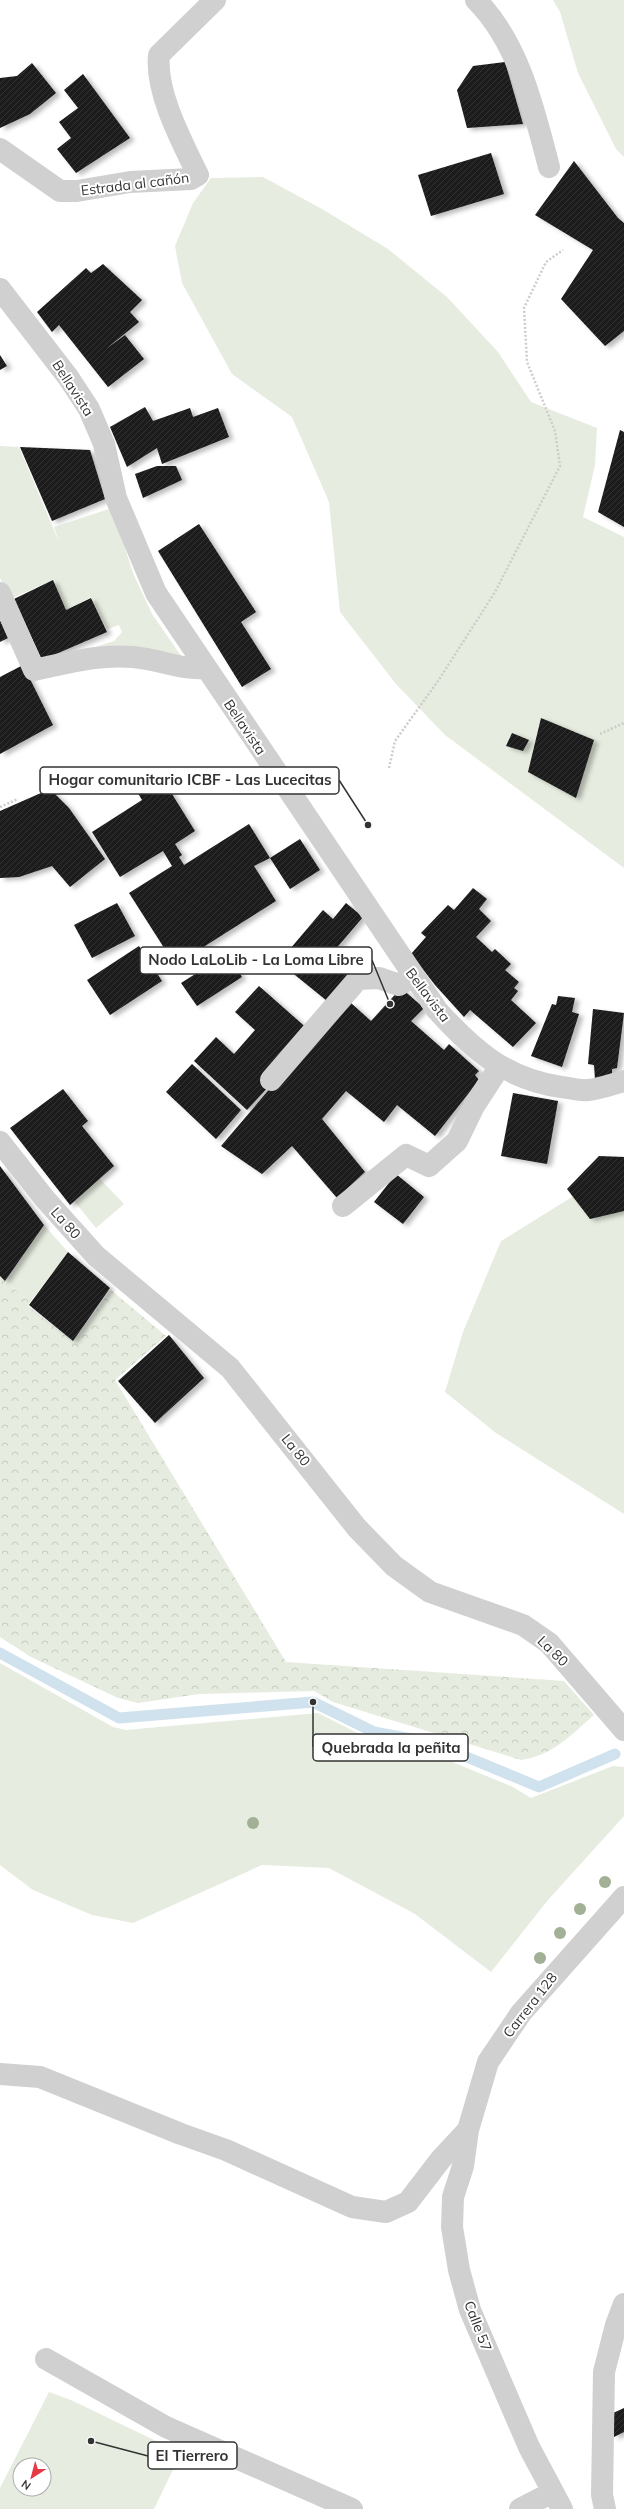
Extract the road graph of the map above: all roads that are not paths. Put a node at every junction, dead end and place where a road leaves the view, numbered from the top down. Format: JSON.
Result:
{"nodes":[{"id":1,"x":215,"y":0,"type":"edge"},
{"id":2,"x":476,"y":0,"type":"edge"},
{"id":3,"x":0,"y":149,"type":"edge"},
{"id":4,"x":549,"y":167,"type":"dead end"},
{"id":5,"x":0,"y":289,"type":"edge"},
{"id":6,"x":0,"y":593,"type":"edge"},
{"id":7,"x":205,"y":668,"type":"junction"},
{"id":8,"x":413,"y":976,"type":"junction"},
{"id":9,"x":500,"y":1066,"type":"junction"},
{"id":10,"x":271,"y":1080,"type":"dead end"},
{"id":11,"x":624,"y":1082,"type":"edge"},
{"id":12,"x":0,"y":1142,"type":"edge"},
{"id":13,"x":343,"y":1206,"type":"dead end"},
{"id":14,"x":620,"y":1725,"type":"edge"},
{"id":15,"x":624,"y":1897,"type":"edge"},
{"id":16,"x":0,"y":2074,"type":"edge"},
{"id":17,"x":468,"y":2130,"type":"junction"},
{"id":18,"x":624,"y":2304,"type":"edge"},
{"id":19,"x":46,"y":2359,"type":"dead end"},
{"id":20,"x":558,"y":2501,"type":"edge"},
{"id":21,"x":352,"y":2509,"type":"edge"},
{"id":22,"x":520,"y":2509,"type":"edge"},
{"id":23,"x":605,"y":2509,"type":"edge"}],
"edges":[{"from":1,"to":3,"type":"street","name":"Estrada al cañón"},
{"from":2,"to":4,"type":"street"},
{"from":5,"to":7,"type":"street","name":"Bellavista"},
{"from":6,"to":7,"type":"street"},
{"from":7,"to":8,"type":"street","name":"Bellavista"},
{"from":8,"to":9,"type":"street","name":"Bellavista"},
{"from":8,"to":10,"type":"street"},
{"from":9,"to":11,"type":"street","name":"Bellavista"},
{"from":9,"to":13,"type":"street"},
{"from":12,"to":14,"type":"street","name":"La 80"},
{"from":15,"to":17,"type":"street","name":"Carrera 128"},
{"from":16,"to":17,"type":"street"},
{"from":17,"to":20,"type":"street","name":"Calle 57"},
{"from":18,"to":23,"type":"street"},
{"from":19,"to":21,"type":"street"},
{"from":20,"to":22,"type":"street"}]}
